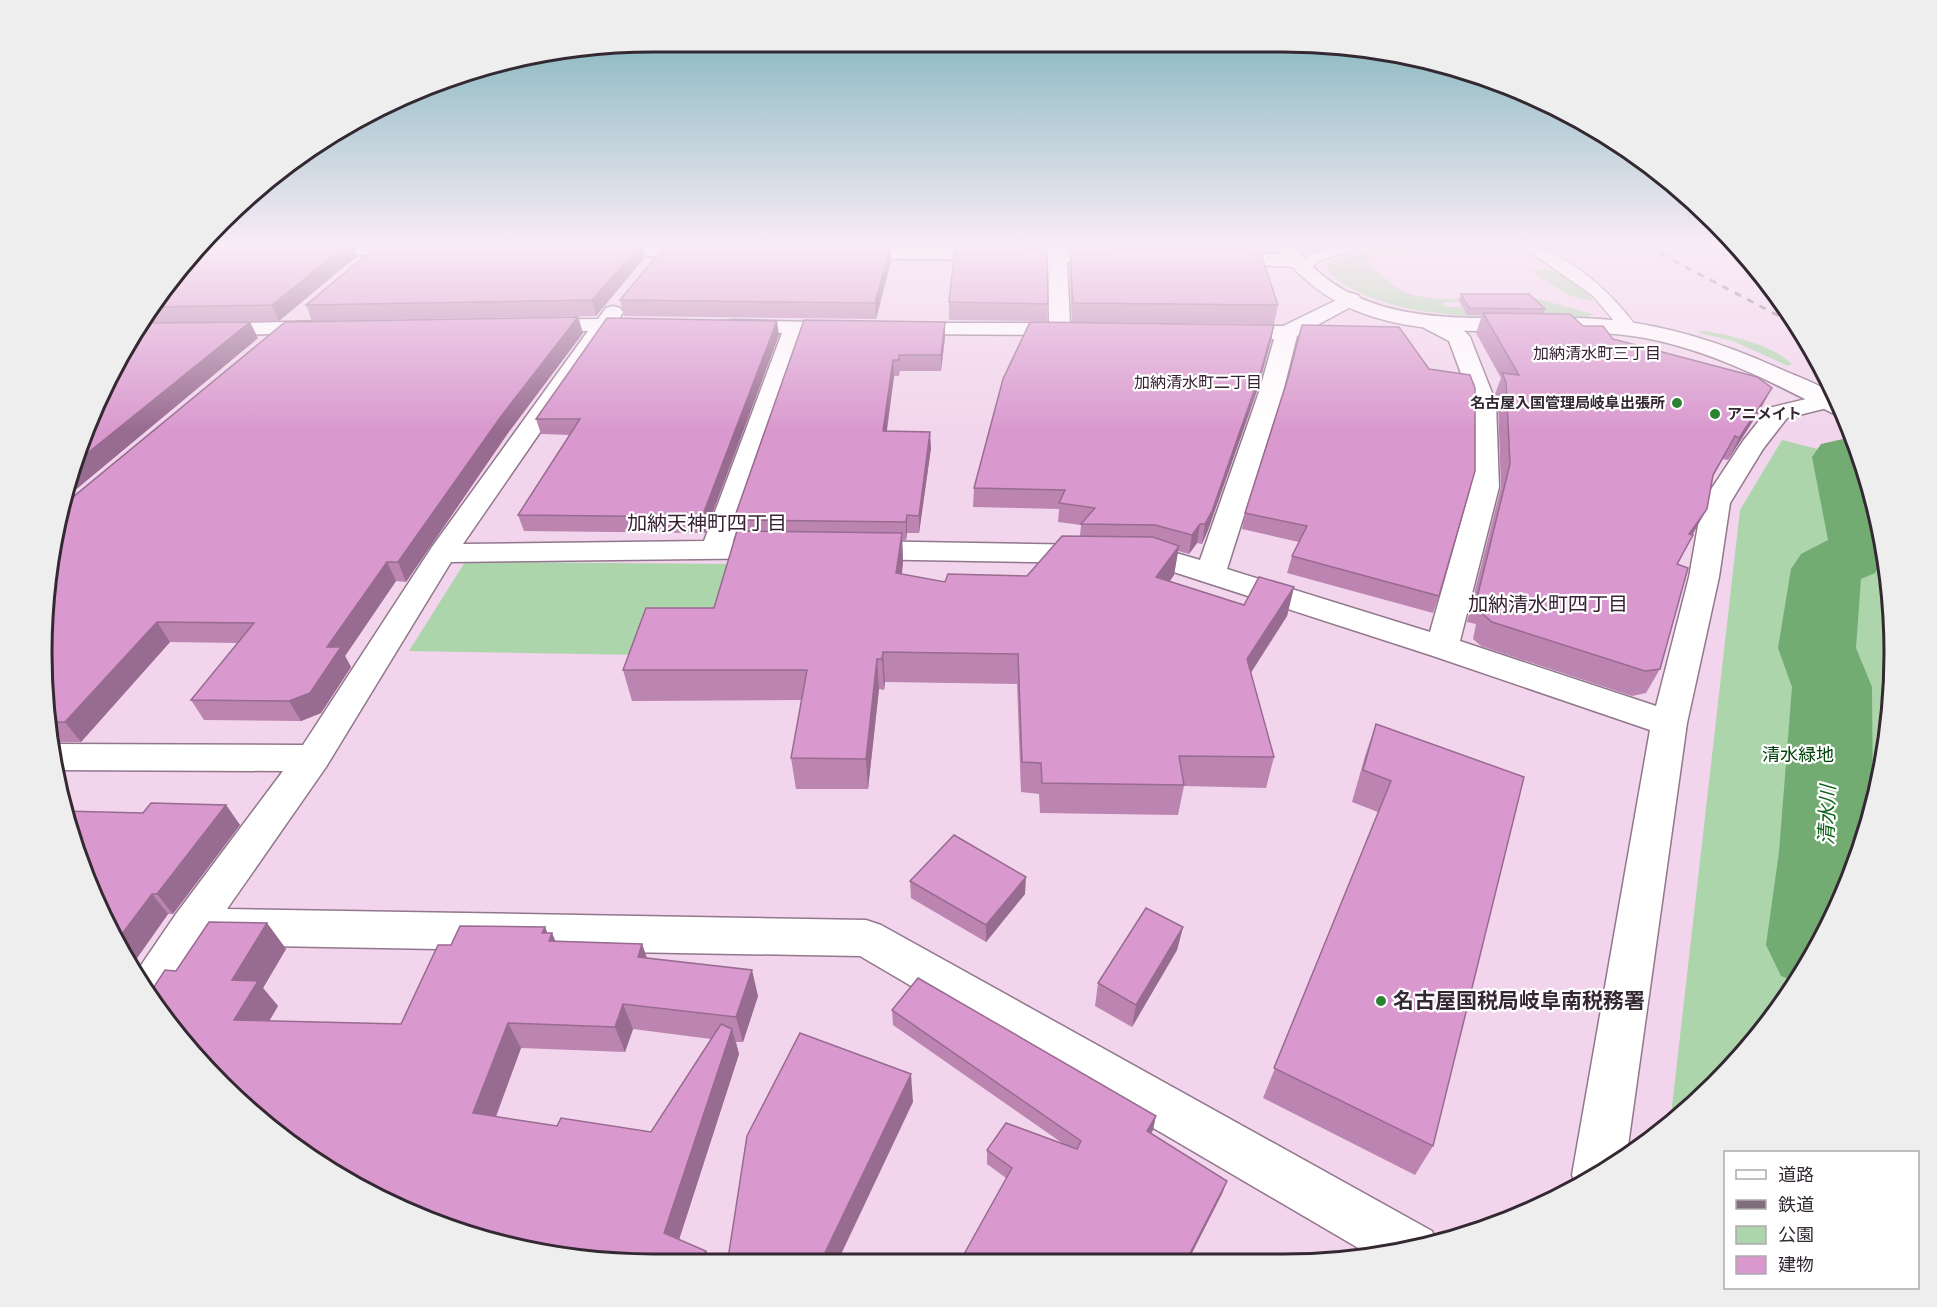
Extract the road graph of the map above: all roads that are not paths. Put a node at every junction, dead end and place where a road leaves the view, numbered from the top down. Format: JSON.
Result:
{"nodes":[{"id":1,"x":311,"y":308,"type":"edge"},
{"id":2,"x":616,"y":308,"type":"edge"},
{"id":3,"x":1059,"y":308,"type":"edge"},
{"id":4,"x":1334,"y":308,"type":"edge"},
{"id":5,"x":1374,"y":308,"type":"edge"},
{"id":6,"x":1616,"y":308,"type":"edge"},
{"id":7,"x":1432,"y":323,"type":"junction"},
{"id":8,"x":603,"y":324,"type":"junction"},
{"id":9,"x":521,"y":325,"type":"edge"},
{"id":10,"x":670,"y":325,"type":"edge"},
{"id":11,"x":716,"y":326,"type":"edge"},
{"id":12,"x":346,"y":327,"type":"edge"},
{"id":13,"x":795,"y":327,"type":"junction"},
{"id":14,"x":288,"y":328,"type":"junction"},
{"id":15,"x":1060,"y":330,"type":"junction"},
{"id":16,"x":1096,"y":330,"type":"edge"},
{"id":17,"x":1631,"y":330,"type":"junction"},
{"id":18,"x":185,"y":331,"type":"edge"},
{"id":19,"x":1203,"y":332,"type":"edge"},
{"id":20,"x":1287,"y":333,"type":"junction"},
{"id":21,"x":262,"y":350,"type":"edge"},
{"id":22,"x":1829,"y":402,"type":"edge"},
{"id":23,"x":1831,"y":406,"type":"edge"},
{"id":24,"x":716,"y":548,"type":"junction"},
{"id":25,"x":798,"y":549,"type":"edge"},
{"id":26,"x":834,"y":550,"type":"edge"},
{"id":27,"x":442,"y":553,"type":"junction"},
{"id":28,"x":1210,"y":575,"type":"junction"},
{"id":29,"x":1442,"y":647,"type":"junction"},
{"id":30,"x":1669,"y":723,"type":"junction"},
{"id":31,"x":62,"y":757,"type":"edge"},
{"id":32,"x":313,"y":758,"type":"junction"},
{"id":33,"x":191,"y":927,"type":"junction"},
{"id":34,"x":153,"y":986,"type":"edge"},
{"id":35,"x":1600,"y":1164,"type":"edge"},
{"id":36,"x":1401,"y":1243,"type":"edge"}],
"edges":[{"from":1,"to":14,"type":"street"},
{"from":2,"to":8,"type":"street"},
{"from":3,"to":15,"type":"street"},
{"from":4,"to":20,"type":"street"},
{"from":5,"to":7,"type":"street"},
{"from":6,"to":17,"type":"lane"},
{"from":7,"to":17,"type":"street"},
{"from":7,"to":29,"type":"street"},
{"from":8,"to":9,"type":"street"},
{"from":8,"to":10,"type":"street"},
{"from":8,"to":27,"type":"street"},
{"from":11,"to":13,"type":"street"},
{"from":12,"to":14,"type":"street"},
{"from":13,"to":15,"type":"street"},
{"from":13,"to":24,"type":"street"},
{"from":14,"to":18,"type":"street"},
{"from":14,"to":21,"type":"street"},
{"from":15,"to":16,"type":"street"},
{"from":17,"to":22,"type":"street"},
{"from":19,"to":20,"type":"street"},
{"from":20,"to":28,"type":"street"},
{"from":23,"to":30,"type":"street"},
{"from":24,"to":25,"type":"street"},
{"from":24,"to":27,"type":"street"},
{"from":26,"to":28,"type":"street"},
{"from":27,"to":32,"type":"street"},
{"from":28,"to":29,"type":"street"},
{"from":29,"to":30,"type":"street"},
{"from":30,"to":35,"type":"street"},
{"from":31,"to":32,"type":"street"},
{"from":32,"to":33,"type":"street"},
{"from":33,"to":34,"type":"street"},
{"from":33,"to":36,"type":"street"}]}
